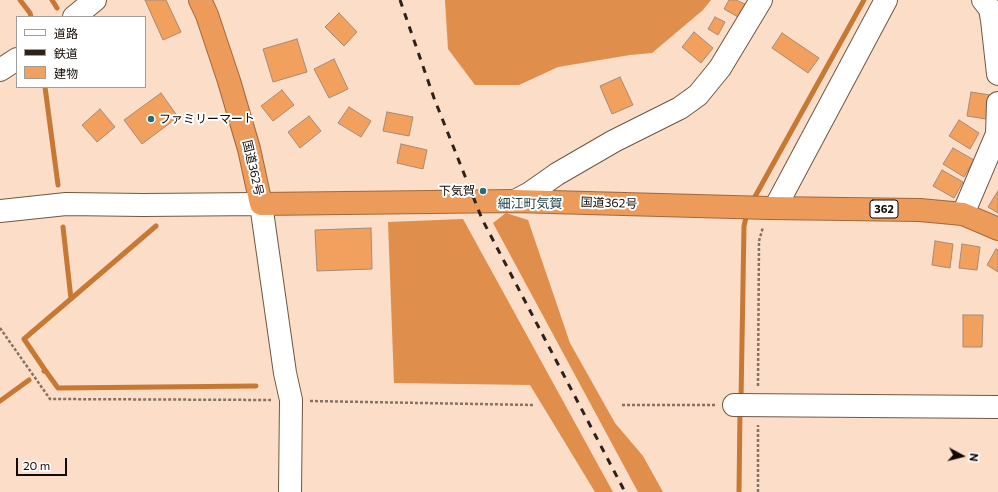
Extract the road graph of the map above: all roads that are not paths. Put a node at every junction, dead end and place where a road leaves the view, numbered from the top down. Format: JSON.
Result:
{"nodes":[{"id":1,"x":95,"y":0,"type":"edge"},
{"id":2,"x":200,"y":0,"type":"edge"},
{"id":3,"x":761,"y":0,"type":"edge"},
{"id":4,"x":886,"y":0,"type":"edge"},
{"id":5,"x":984,"y":0,"type":"edge"},
{"id":6,"x":75,"y":16,"type":"edge"},
{"id":7,"x":16,"y":59,"type":"edge"},
{"id":8,"x":0,"y":70,"type":"edge"},
{"id":9,"x":998,"y":74,"type":"edge"},
{"id":10,"x":998,"y":103,"type":"edge"},
{"id":11,"x":515,"y":201,"type":"junction"},
{"id":12,"x":261,"y":204,"type":"junction"},
{"id":13,"x":770,"y":208,"type":"junction"},
{"id":14,"x":0,"y":211,"type":"edge"},
{"id":15,"x":962,"y":214,"type":"junction"},
{"id":16,"x":998,"y":229,"type":"edge"},
{"id":17,"x":748,"y":405,"type":"road end"},
{"id":18,"x":998,"y":407,"type":"edge"},
{"id":19,"x":290,"y":492,"type":"edge"}],
"edges":[{"from":1,"to":6,"type":"street"},
{"from":2,"to":12,"type":"highway","name":"国道362号"},
{"from":3,"to":11,"type":"street"},
{"from":4,"to":13,"type":"street"},
{"from":5,"to":9,"type":"street"},
{"from":7,"to":8,"type":"street"},
{"from":10,"to":15,"type":"street"},
{"from":11,"to":12,"type":"highway","name":"国道362号","number":"362"},
{"from":11,"to":13,"type":"highway","name":"国道362号","number":"362"},
{"from":12,"to":14,"type":"street"},
{"from":12,"to":19,"type":"street"},
{"from":13,"to":15,"type":"highway","name":"国道362号","number":"362"},
{"from":15,"to":16,"type":"highway","name":"国道362号","number":"362"},
{"from":17,"to":18,"type":"street"}]}
